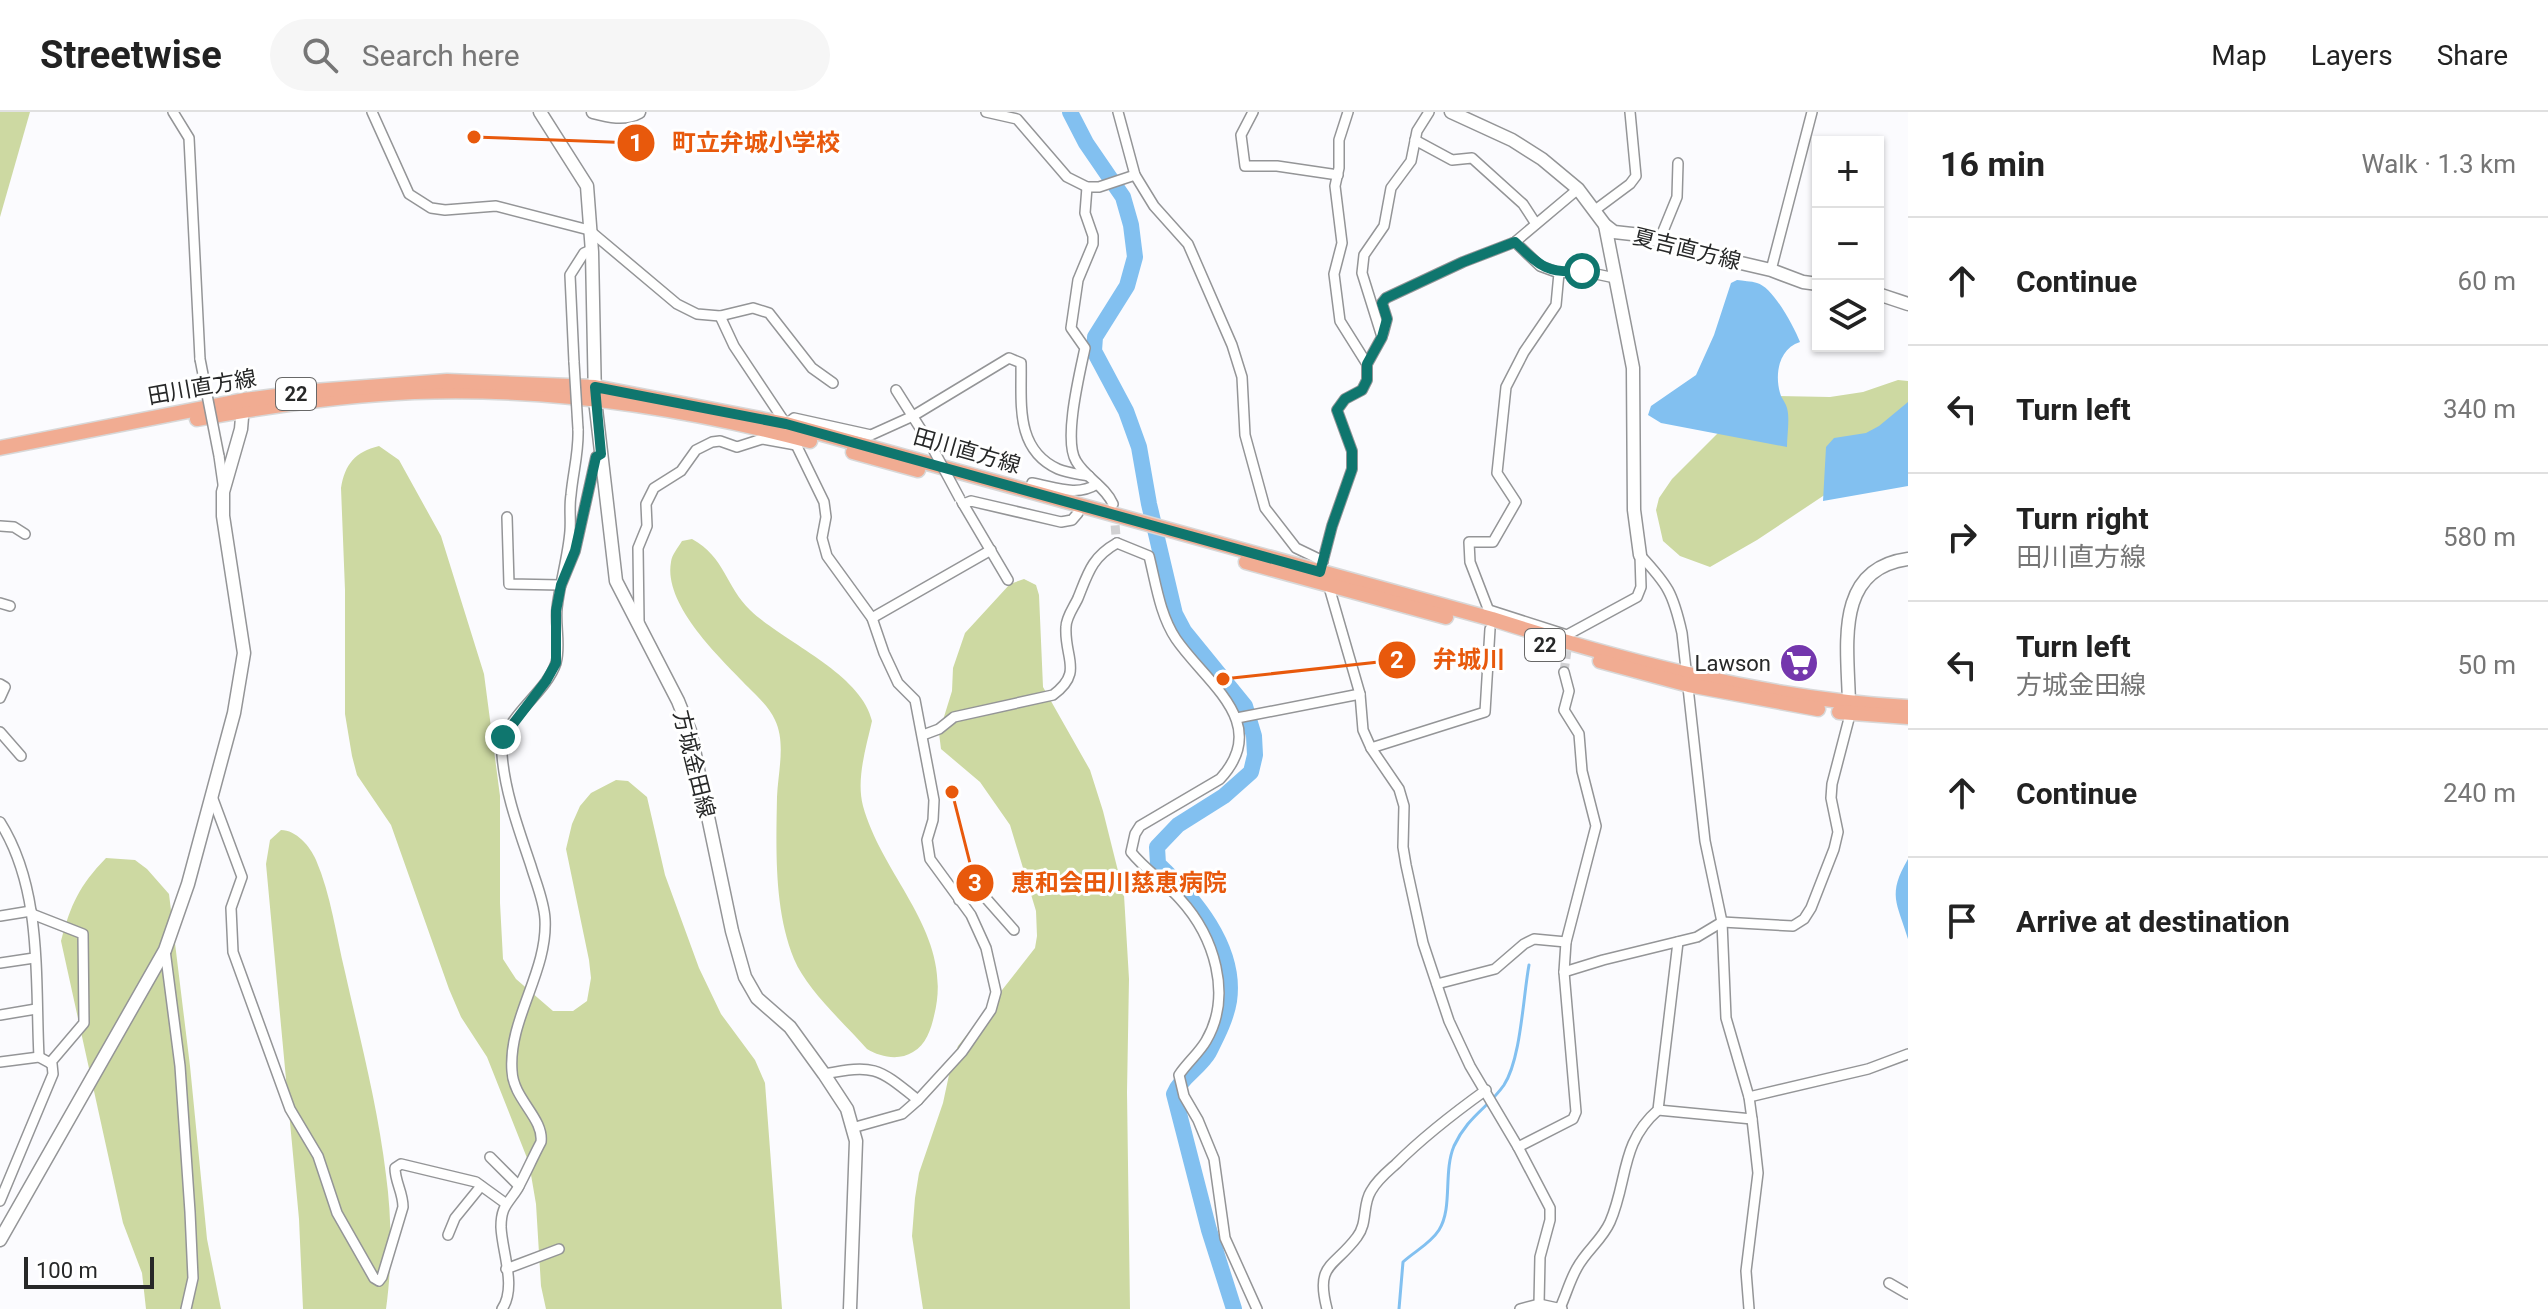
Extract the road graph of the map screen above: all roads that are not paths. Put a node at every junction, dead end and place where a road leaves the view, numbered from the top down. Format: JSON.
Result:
{"nodes":[{"id":1,"x":173,"y":112,"type":"edge"},
{"id":2,"x":372,"y":112,"type":"edge"},
{"id":3,"x":540,"y":112,"type":"edge"},
{"id":4,"x":593,"y":112,"type":"edge"},
{"id":5,"x":639,"y":112,"type":"edge"},
{"id":6,"x":986,"y":112,"type":"edge"},
{"id":7,"x":1118,"y":112,"type":"edge"},
{"id":8,"x":1253,"y":112,"type":"edge"},
{"id":9,"x":1348,"y":112,"type":"edge"},
{"id":10,"x":1429,"y":112,"type":"edge"},
{"id":11,"x":1451,"y":112,"type":"edge"},
{"id":12,"x":1630,"y":112,"type":"edge"},
{"id":13,"x":1812,"y":112,"type":"edge"},
{"id":14,"x":1415,"y":140,"type":"junction"},
{"id":15,"x":1678,"y":163,"type":"dead end"},
{"id":16,"x":1338,"y":175,"type":"junction"},
{"id":17,"x":1130,"y":177,"type":"junction"},
{"id":18,"x":1087,"y":187,"type":"junction"},
{"id":19,"x":1578,"y":189,"type":"junction"},
{"id":20,"x":1595,"y":210,"type":"junction"},
{"id":21,"x":1536,"y":224,"type":"junction"},
{"id":22,"x":1605,"y":225,"type":"junction"},
{"id":23,"x":589,"y":230,"type":"junction"},
{"id":24,"x":1659,"y":241,"type":"junction"},
{"id":25,"x":1515,"y":242,"type":"junction"},
{"id":26,"x":591,"y":250,"type":"junction"},
{"id":27,"x":1771,"y":270,"type":"junction"},
{"id":28,"x":1559,"y":273,"type":"junction"},
{"id":29,"x":1615,"y":278,"type":"junction"},
{"id":30,"x":1812,"y":283,"type":"edge"},
{"id":31,"x":1884,"y":296,"type":"edge"},
{"id":32,"x":1908,"y":304,"type":"edge"},
{"id":33,"x":720,"y":316,"type":"junction"},
{"id":34,"x":1382,"y":337,"type":"junction"},
{"id":35,"x":1367,"y":364,"type":"junction"},
{"id":36,"x":833,"y":383,"type":"dead end"},
{"id":37,"x":896,"y":390,"type":"dead end"},
{"id":38,"x":595,"y":394,"type":"junction"},
{"id":39,"x":243,"y":406,"type":"junction"},
{"id":40,"x":913,"y":416,"type":"junction"},
{"id":41,"x":791,"y":435,"type":"junction"},
{"id":42,"x":0,"y":448,"type":"edge"},
{"id":43,"x":601,"y":454,"type":"junction"},
{"id":44,"x":0,"y":457,"type":"edge"},
{"id":45,"x":1089,"y":476,"type":"junction"},
{"id":46,"x":1097,"y":484,"type":"junction"},
{"id":47,"x":1029,"y":491,"type":"junction"},
{"id":48,"x":223,"y":492,"type":"junction"},
{"id":49,"x":962,"y":502,"type":"junction"},
{"id":50,"x":1113,"y":504,"type":"tunnel mouth"},
{"id":51,"x":1078,"y":513,"type":"junction"},
{"id":52,"x":507,"y":517,"type":"dead end"},
{"id":53,"x":1135,"y":524,"type":"junction"},
{"id":54,"x":0,"y":526,"type":"edge"},
{"id":55,"x":25,"y":534,"type":"dead end"},
{"id":56,"x":1190,"y":542,"type":"junction"},
{"id":57,"x":991,"y":550,"type":"junction"},
{"id":58,"x":1640,"y":555,"type":"junction"},
{"id":59,"x":1908,"y":559,"type":"edge"},
{"id":60,"x":1322,"y":566,"type":"junction"},
{"id":61,"x":1008,"y":580,"type":"dead end"},
{"id":62,"x":561,"y":585,"type":"junction"},
{"id":63,"x":1329,"y":587,"type":"junction"},
{"id":64,"x":872,"y":618,"type":"junction"},
{"id":65,"x":1490,"y":619,"type":"junction"},
{"id":66,"x":639,"y":626,"type":"junction"},
{"id":67,"x":1568,"y":639,"type":"junction"},
{"id":68,"x":1564,"y":672,"type":"tunnel mouth"},
{"id":69,"x":1688,"y":679,"type":"junction"},
{"id":70,"x":0,"y":684,"type":"edge"},
{"id":71,"x":1360,"y":694,"type":"junction"},
{"id":72,"x":0,"y":698,"type":"edge"},
{"id":73,"x":1908,"y":707,"type":"edge"},
{"id":74,"x":1851,"y":709,"type":"junction"},
{"id":75,"x":1908,"y":717,"type":"edge"},
{"id":76,"x":1239,"y":718,"type":"junction"},
{"id":77,"x":0,"y":732,"type":"edge"},
{"id":78,"x":923,"y":735,"type":"junction"},
{"id":79,"x":1371,"y":748,"type":"junction"},
{"id":80,"x":21,"y":756,"type":"dead end"},
{"id":81,"x":213,"y":799,"type":"junction"},
{"id":82,"x":0,"y":822,"type":"edge"},
{"id":83,"x":959,"y":900,"type":"junction"},
{"id":84,"x":32,"y":912,"type":"junction"},
{"id":85,"x":0,"y":916,"type":"edge"},
{"id":86,"x":1722,"y":922,"type":"junction"},
{"id":87,"x":1014,"y":930,"type":"dead end"},
{"id":88,"x":1566,"y":942,"type":"junction"},
{"id":89,"x":1678,"y":942,"type":"junction"},
{"id":90,"x":165,"y":950,"type":"junction"},
{"id":91,"x":34,"y":958,"type":"junction"},
{"id":92,"x":0,"y":963,"type":"edge"},
{"id":93,"x":1564,"y":972,"type":"junction"},
{"id":94,"x":1437,"y":984,"type":"junction"},
{"id":95,"x":36,"y":1009,"type":"junction"},
{"id":96,"x":0,"y":1015,"type":"edge"},
{"id":97,"x":1908,"y":1054,"type":"edge"},
{"id":98,"x":39,"y":1057,"type":"junction"},
{"id":99,"x":0,"y":1062,"type":"edge"},
{"id":100,"x":50,"y":1063,"type":"junction"},
{"id":101,"x":824,"y":1074,"type":"junction"},
{"id":102,"x":1486,"y":1090,"type":"junction"},
{"id":103,"x":1749,"y":1097,"type":"junction"},
{"id":104,"x":918,"y":1100,"type":"junction"},
{"id":105,"x":1658,"y":1110,"type":"junction"},
{"id":106,"x":1752,"y":1119,"type":"junction"},
{"id":107,"x":852,"y":1128,"type":"junction"},
{"id":108,"x":1518,"y":1147,"type":"junction"},
{"id":109,"x":490,"y":1157,"type":"dead end"},
{"id":110,"x":481,"y":1186,"type":"junction"},
{"id":111,"x":519,"y":1186,"type":"junction"},
{"id":112,"x":0,"y":1201,"type":"edge"},
{"id":113,"x":505,"y":1203,"type":"junction"},
{"id":114,"x":448,"y":1235,"type":"dead end"},
{"id":115,"x":0,"y":1240,"type":"edge"},
{"id":116,"x":559,"y":1249,"type":"dead end"},
{"id":117,"x":506,"y":1269,"type":"junction"},
{"id":118,"x":1889,"y":1283,"type":"dead end"},
{"id":119,"x":1908,"y":1294,"type":"edge"},
{"id":120,"x":1538,"y":1306,"type":"edge"},
{"id":121,"x":507,"y":1307,"type":"edge"},
{"id":122,"x":186,"y":1309,"type":"edge"},
{"id":123,"x":850,"y":1309,"type":"edge"},
{"id":124,"x":1257,"y":1309,"type":"edge"},
{"id":125,"x":1327,"y":1309,"type":"edge"},
{"id":126,"x":1520,"y":1309,"type":"edge"},
{"id":127,"x":1561,"y":1309,"type":"edge"},
{"id":128,"x":1749,"y":1309,"type":"edge"}],
"edges":[{"from":1,"to":48,"type":"street","bridge":true},
{"from":2,"to":23,"type":"street"},
{"from":3,"to":23,"type":"main road","name":"方城金田線"},
{"from":4,"to":5,"type":"main road"},
{"from":6,"to":18,"type":"street"},
{"from":7,"to":17,"type":"street"},
{"from":8,"to":16,"type":"street"},
{"from":9,"to":16,"type":"street"},
{"from":10,"to":14,"type":"street"},
{"from":11,"to":19,"type":"main road","name":"夏吉直方線"},
{"from":12,"to":20,"type":"street"},
{"from":13,"to":27,"type":"street"},
{"from":14,"to":21,"type":"street"},
{"from":14,"to":34,"type":"street"},
{"from":15,"to":24,"type":"street"},
{"from":16,"to":35,"type":"street"},
{"from":17,"to":18,"type":"street"},
{"from":17,"to":60,"type":"street"},
{"from":18,"to":45,"type":"street"},
{"from":19,"to":20,"type":"main road","name":"夏吉直方線"},
{"from":19,"to":21,"type":"street"},
{"from":20,"to":22,"type":"main road","name":"夏吉直方線"},
{"from":21,"to":25,"type":"street"},
{"from":22,"to":24,"type":"main road","name":"夏吉直方線"},
{"from":22,"to":29,"type":"main road"},
{"from":23,"to":26,"type":"main road","name":"方城金田線"},
{"from":23,"to":33,"type":"street"},
{"from":24,"to":27,"type":"main road","name":"夏吉直方線"},
{"from":25,"to":28,"type":"street"},
{"from":25,"to":34,"type":"street"},
{"from":26,"to":38,"type":"main road","name":"方城金田線"},
{"from":26,"to":62,"type":"street","bridge":true},
{"from":27,"to":30,"type":"main road","name":"夏吉直方線"},
{"from":28,"to":29,"type":"street"},
{"from":28,"to":65,"type":"street"},
{"from":29,"to":58,"type":"main road"},
{"from":31,"to":32,"type":"main road"},
{"from":33,"to":36,"type":"street"},
{"from":33,"to":41,"type":"street"},
{"from":34,"to":35,"type":"street"},
{"from":35,"to":60,"type":"street"},
{"from":37,"to":40,"type":"street"},
{"from":38,"to":39,"type":"main road","name":"田川直方線","number":"22"},
{"from":38,"to":41,"type":"main road","name":"田川直方線","number":"22"},
{"from":38,"to":43,"type":"main road","name":"方城金田線"},
{"from":39,"to":42,"type":"main road","name":"田川直方線","number":"22"},
{"from":39,"to":44,"type":"main road","name":"田川直方線","number":"22"},
{"from":39,"to":48,"type":"main road"},
{"from":40,"to":41,"type":"street"},
{"from":40,"to":45,"type":"street"},
{"from":40,"to":49,"type":"street","bridge":true},
{"from":41,"to":47,"type":"main road","name":"田川直方線","number":"22"},
{"from":41,"to":51,"type":"main road","name":"田川直方線","number":"22"},
{"from":41,"to":64,"type":"street"},
{"from":41,"to":66,"type":"street"},
{"from":43,"to":62,"type":"street"},
{"from":43,"to":66,"type":"main road","name":"方城金田線"},
{"from":45,"to":46,"type":"street"},
{"from":46,"to":47,"type":"street"},
{"from":46,"to":50,"type":"street"},
{"from":47,"to":53,"type":"main road","name":"田川直方線","number":"22"},
{"from":48,"to":81,"type":"main road"},
{"from":49,"to":51,"type":"street"},
{"from":49,"to":57,"type":"street"},
{"from":51,"to":53,"type":"main road","name":"田川直方線","number":"22"},
{"from":52,"to":62,"type":"street"},
{"from":53,"to":56,"type":"main road","name":"田川直方線","number":"22"},
{"from":54,"to":55,"type":"street"},
{"from":56,"to":60,"type":"main road","name":"田川直方線","number":"22"},
{"from":56,"to":63,"type":"main road","name":"田川直方線","number":"22"},
{"from":57,"to":61,"type":"street"},
{"from":57,"to":64,"type":"street"},
{"from":58,"to":67,"type":"street"},
{"from":58,"to":69,"type":"street"},
{"from":59,"to":74,"type":"main road"},
{"from":60,"to":63,"type":"street"},
{"from":60,"to":65,"type":"main road","name":"田川直方線","number":"22"},
{"from":62,"to":111,"type":"street"},
{"from":63,"to":65,"type":"main road","name":"田川直方線","number":"22"},
{"from":63,"to":71,"type":"street"},
{"from":64,"to":78,"type":"street"},
{"from":65,"to":67,"type":"main road","name":"田川直方線","number":"22"},
{"from":65,"to":69,"type":"main road","name":"田川直方線","number":"22"},
{"from":65,"to":79,"type":"street"},
{"from":66,"to":101,"type":"main road","name":"方城金田線"},
{"from":67,"to":69,"type":"main road","name":"田川直方線","number":"22"},
{"from":68,"to":88,"type":"street"},
{"from":69,"to":74,"type":"main road","name":"田川直方線","number":"22"},
{"from":69,"to":86,"type":"street"},
{"from":70,"to":72,"type":"street"},
{"from":71,"to":76,"type":"street"},
{"from":71,"to":79,"type":"street"},
{"from":73,"to":74,"type":"main road","name":"田川直方線","number":"22"},
{"from":74,"to":75,"type":"main road","name":"田川直方線","number":"22"},
{"from":74,"to":86,"type":"street"},
{"from":76,"to":78,"type":"street"},
{"from":76,"to":124,"type":"street"},
{"from":77,"to":80,"type":"street"},
{"from":78,"to":83,"type":"street"},
{"from":79,"to":94,"type":"street"},
{"from":81,"to":90,"type":"main road"},
{"from":81,"to":110,"type":"street"},
{"from":82,"to":84,"type":"street"},
{"from":83,"to":87,"type":"street"},
{"from":83,"to":104,"type":"street"},
{"from":84,"to":85,"type":"street"},
{"from":84,"to":91,"type":"street"},
{"from":84,"to":100,"type":"street"},
{"from":86,"to":89,"type":"street"},
{"from":86,"to":103,"type":"street"},
{"from":88,"to":93,"type":"street"},
{"from":88,"to":94,"type":"street"},
{"from":89,"to":93,"type":"street"},
{"from":89,"to":105,"type":"street"},
{"from":90,"to":115,"type":"main road"},
{"from":90,"to":122,"type":"street"},
{"from":91,"to":92,"type":"street"},
{"from":91,"to":95,"type":"street"},
{"from":93,"to":108,"type":"street"},
{"from":94,"to":102,"type":"street"},
{"from":95,"to":96,"type":"street"},
{"from":95,"to":98,"type":"street"},
{"from":97,"to":103,"type":"street"},
{"from":98,"to":99,"type":"street"},
{"from":98,"to":100,"type":"street"},
{"from":100,"to":112,"type":"street"},
{"from":101,"to":104,"type":"street"},
{"from":101,"to":107,"type":"main road","name":"方城金田線"},
{"from":102,"to":108,"type":"street"},
{"from":102,"to":125,"type":"street"},
{"from":103,"to":106,"type":"street"},
{"from":104,"to":107,"type":"street"},
{"from":105,"to":106,"type":"street"},
{"from":105,"to":127,"type":"street"},
{"from":106,"to":128,"type":"street"},
{"from":107,"to":123,"type":"main road","name":"方城金田線"},
{"from":108,"to":120,"type":"street"},
{"from":109,"to":111,"type":"street"},
{"from":110,"to":113,"type":"street"},
{"from":110,"to":114,"type":"street"},
{"from":111,"to":113,"type":"street"},
{"from":113,"to":117,"type":"street"},
{"from":116,"to":117,"type":"street"},
{"from":117,"to":121,"type":"street"},
{"from":118,"to":119,"type":"street"},
{"from":120,"to":126,"type":"street"},
{"from":120,"to":127,"type":"street"}]}
